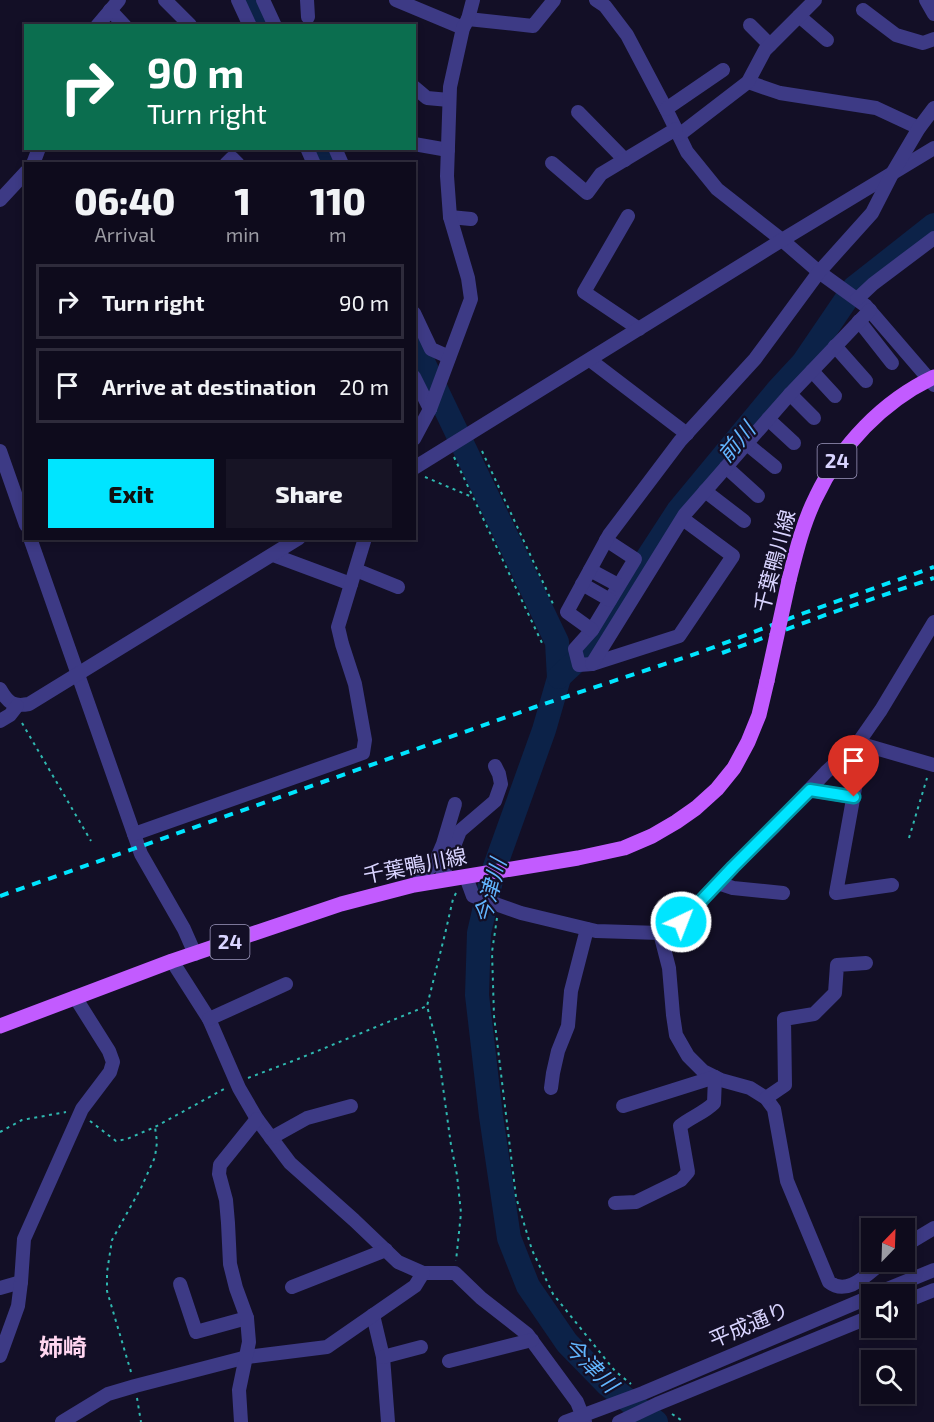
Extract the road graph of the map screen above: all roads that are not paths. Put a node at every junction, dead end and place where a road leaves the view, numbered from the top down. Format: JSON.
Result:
{"nodes":[{"id":1,"x":165,"y":0,"type":"edge"},
{"id":2,"x":238,"y":0,"type":"edge"},
{"id":3,"x":263,"y":0,"type":"edge"},
{"id":4,"x":307,"y":0,"type":"edge"},
{"id":5,"x":396,"y":0,"type":"edge"},
{"id":6,"x":473,"y":0,"type":"edge"},
{"id":7,"x":554,"y":0,"type":"edge"},
{"id":8,"x":926,"y":0,"type":"edge"},
{"id":9,"x":604,"y":2,"type":"edge"},
{"id":10,"x":810,"y":2,"type":"edge"},
{"id":11,"x":115,"y":5,"type":"edge"},
{"id":12,"x":863,"y":10,"type":"dead end"},
{"id":13,"x":934,"y":14,"type":"edge"},
{"id":14,"x":799,"y":16,"type":"junction"},
{"id":15,"x":308,"y":17,"type":"dead end"},
{"id":16,"x":99,"y":24,"type":"edge"},
{"id":17,"x":124,"y":24,"type":"edge"},
{"id":18,"x":189,"y":24,"type":"edge"},
{"id":19,"x":249,"y":24,"type":"edge"},
{"id":20,"x":274,"y":24,"type":"edge"},
{"id":21,"x":466,"y":24,"type":"junction"},
{"id":22,"x":750,"y":25,"type":"dead end"},
{"id":23,"x":934,"y":39,"type":"edge"},
{"id":24,"x":827,"y":40,"type":"dead end"},
{"id":25,"x":770,"y":45,"type":"junction"},
{"id":26,"x":723,"y":70,"type":"dead end"},
{"id":27,"x":748,"y":82,"type":"junction"},
{"id":28,"x":416,"y":89,"type":"edge"},
{"id":29,"x":449,"y":100,"type":"junction"},
{"id":30,"x":934,"y":108,"type":"edge"},
{"id":31,"x":666,"y":109,"type":"junction"},
{"id":32,"x":578,"y":112,"type":"dead end"},
{"id":33,"x":919,"y":128,"type":"junction"},
{"id":34,"x":677,"y":132,"type":"junction"},
{"id":35,"x":416,"y":144,"type":"edge"},
{"id":36,"x":934,"y":148,"type":"edge"},
{"id":37,"x":448,"y":150,"type":"junction"},
{"id":38,"x":626,"y":160,"type":"junction"},
{"id":39,"x":552,"y":163,"type":"dead end"},
{"id":40,"x":893,"y":172,"type":"junction"},
{"id":41,"x":24,"y":174,"type":"edge"},
{"id":42,"x":0,"y":200,"type":"edge"},
{"id":43,"x":628,"y":216,"type":"dead end"},
{"id":44,"x":450,"y":217,"type":"junction"},
{"id":45,"x":471,"y":219,"type":"dead end"},
{"id":46,"x":934,"y":238,"type":"edge"},
{"id":47,"x":782,"y":240,"type":"junction"},
{"id":48,"x":819,"y":272,"type":"junction"},
{"id":49,"x":857,"y":299,"type":"junction"},
{"id":50,"x":870,"y":310,"type":"junction"},
{"id":51,"x":416,"y":317,"type":"edge"},
{"id":52,"x":859,"y":321,"type":"junction"},
{"id":53,"x":639,"y":329,"type":"junction"},
{"id":54,"x":836,"y":346,"type":"junction"},
{"id":55,"x":449,"y":357,"type":"junction"},
{"id":56,"x":590,"y":360,"type":"junction"},
{"id":57,"x":892,"y":363,"type":"dead end"},
{"id":58,"x":812,"y":371,"type":"junction"},
{"id":59,"x":416,"y":381,"type":"edge"},
{"id":60,"x":867,"y":381,"type":"dead end"},
{"id":61,"x":932,"y":381,"type":"edge"},
{"id":62,"x":790,"y":394,"type":"junction"},
{"id":63,"x":835,"y":396,"type":"dead end"},
{"id":64,"x":430,"y":409,"type":"junction"},
{"id":65,"x":814,"y":418,"type":"dead end"},
{"id":66,"x":768,"y":419,"type":"junction"},
{"id":67,"x":417,"y":424,"type":"edge"},
{"id":68,"x":687,"y":434,"type":"junction"},
{"id":69,"x":795,"y":443,"type":"dead end"},
{"id":70,"x":747,"y":444,"type":"junction"},
{"id":71,"x":0,"y":452,"type":"edge"},
{"id":72,"x":726,"y":467,"type":"junction"},
{"id":73,"x":775,"y":467,"type":"dead end"},
{"id":74,"x":419,"y":472,"type":"edge"},
{"id":75,"x":705,"y":491,"type":"junction"},
{"id":76,"x":758,"y":496,"type":"dead end"},
{"id":77,"x":24,"y":519,"type":"edge"},
{"id":78,"x":683,"y":519,"type":"junction"},
{"id":79,"x":744,"y":521,"type":"dead end"},
{"id":80,"x":31,"y":540,"type":"edge"},
{"id":81,"x":296,"y":540,"type":"edge"},
{"id":82,"x":364,"y":540,"type":"edge"},
{"id":83,"x":606,"y":540,"type":"junction"},
{"id":84,"x":273,"y":555,"type":"junction"},
{"id":85,"x":356,"y":570,"type":"junction"},
{"id":86,"x":590,"y":570,"type":"junction"},
{"id":87,"x":351,"y":584,"type":"junction"},
{"id":88,"x":582,"y":584,"type":"junction"},
{"id":89,"x":618,"y":585,"type":"junction"},
{"id":90,"x":398,"y":587,"type":"dead end"},
{"id":91,"x":610,"y":600,"type":"junction"},
{"id":92,"x":934,"y":622,"type":"edge"},
{"id":93,"x":592,"y":630,"type":"junction"},
{"id":94,"x":592,"y":664,"type":"junction"},
{"id":95,"x":77,"y":675,"type":"junction"},
{"id":96,"x":0,"y":689,"type":"edge"},
{"id":97,"x":17,"y":706,"type":"junction"},
{"id":98,"x":0,"y":721,"type":"edge"},
{"id":99,"x":861,"y":743,"type":"junction"},
{"id":100,"x":933,"y":764,"type":"edge"},
{"id":101,"x":495,"y":766,"type":"dead end"},
{"id":102,"x":810,"y":790,"type":"junction"},
{"id":103,"x":854,"y":797,"type":"junction"},
{"id":104,"x":455,"y":804,"type":"dead end"},
{"id":105,"x":134,"y":834,"type":"junction"},
{"id":106,"x":466,"y":877,"type":"junction"},
{"id":107,"x":441,"y":879,"type":"junction"},
{"id":108,"x":718,"y":883,"type":"junction"},
{"id":109,"x":414,"y":885,"type":"junction"},
{"id":110,"x":892,"y":885,"type":"dead end"},
{"id":111,"x":783,"y":892,"type":"dead end"},
{"id":112,"x":587,"y":928,"type":"junction"},
{"id":113,"x":660,"y":933,"type":"junction"},
{"id":114,"x":195,"y":954,"type":"junction"},
{"id":115,"x":172,"y":961,"type":"junction"},
{"id":116,"x":866,"y":963,"type":"dead end"},
{"id":117,"x":286,"y":984,"type":"dead end"},
{"id":118,"x":75,"y":997,"type":"junction"},
{"id":119,"x":209,"y":1019,"type":"junction"},
{"id":120,"x":0,"y":1026,"type":"edge"},
{"id":121,"x":715,"y":1077,"type":"junction"},
{"id":122,"x":551,"y":1089,"type":"dead end"},
{"id":123,"x":766,"y":1098,"type":"junction"},
{"id":124,"x":351,"y":1106,"type":"dead end"},
{"id":125,"x":623,"y":1106,"type":"dead end"},
{"id":126,"x":257,"y":1119,"type":"junction"},
{"id":127,"x":271,"y":1138,"type":"junction"},
{"id":128,"x":615,"y":1203,"type":"dead end"},
{"id":129,"x":934,"y":1228,"type":"edge"},
{"id":130,"x":915,"y":1239,"type":"edge"},
{"id":131,"x":386,"y":1250,"type":"junction"},
{"id":132,"x":934,"y":1270,"type":"edge"},
{"id":133,"x":870,"y":1272,"type":"edge"},
{"id":134,"x":423,"y":1273,"type":"junction"},
{"id":135,"x":21,"y":1282,"type":"junction"},
{"id":136,"x":180,"y":1284,"type":"dead end"},
{"id":137,"x":900,"y":1284,"type":"edge"},
{"id":138,"x":292,"y":1287,"type":"dead end"},
{"id":139,"x":842,"y":1287,"type":"junction"},
{"id":140,"x":0,"y":1288,"type":"edge"},
{"id":141,"x":934,"y":1290,"type":"edge"},
{"id":142,"x":915,"y":1298,"type":"edge"},
{"id":143,"x":861,"y":1300,"type":"edge"},
{"id":144,"x":850,"y":1305,"type":"junction"},
{"id":145,"x":373,"y":1315,"type":"junction"},
{"id":146,"x":247,"y":1318,"type":"junction"},
{"id":147,"x":861,"y":1320,"type":"edge"},
{"id":148,"x":857,"y":1322,"type":"junction"},
{"id":149,"x":532,"y":1340,"type":"junction"},
{"id":150,"x":421,"y":1347,"type":"dead end"},
{"id":151,"x":0,"y":1356,"type":"edge"},
{"id":152,"x":247,"y":1357,"type":"junction"},
{"id":153,"x":383,"y":1357,"type":"junction"},
{"id":154,"x":448,"y":1361,"type":"dead end"},
{"id":155,"x":584,"y":1418,"type":"edge"},
{"id":156,"x":622,"y":1421,"type":"edge"},
{"id":157,"x":62,"y":1422,"type":"edge"},
{"id":158,"x":241,"y":1422,"type":"edge"},
{"id":159,"x":388,"y":1422,"type":"edge"},
{"id":160,"x":565,"y":1422,"type":"edge"}],
"edges":[{"from":1,"to":18,"type":"street"},
{"from":2,"to":19,"type":"street"},
{"from":3,"to":20,"type":"street"},
{"from":4,"to":15,"type":"street"},
{"from":5,"to":21,"type":"street"},
{"from":6,"to":21,"type":"street"},
{"from":7,"to":21,"type":"street"},
{"from":8,"to":13,"type":"street"},
{"from":9,"to":31,"type":"street"},
{"from":10,"to":14,"type":"street"},
{"from":11,"to":16,"type":"street"},
{"from":11,"to":17,"type":"street"},
{"from":12,"to":23,"type":"street"},
{"from":14,"to":24,"type":"street"},
{"from":14,"to":25,"type":"street"},
{"from":21,"to":29,"type":"street"},
{"from":22,"to":25,"type":"street"},
{"from":25,"to":27,"type":"street"},
{"from":26,"to":31,"type":"street"},
{"from":27,"to":33,"type":"street"},
{"from":27,"to":34,"type":"street"},
{"from":28,"to":29,"type":"street"},
{"from":29,"to":37,"type":"street"},
{"from":30,"to":33,"type":"street"},
{"from":31,"to":34,"type":"street"},
{"from":32,"to":38,"type":"street"},
{"from":33,"to":40,"type":"street"},
{"from":34,"to":38,"type":"street"},
{"from":34,"to":47,"type":"street"},
{"from":35,"to":37,"type":"street"},
{"from":36,"to":40,"type":"street"},
{"from":37,"to":44,"type":"street"},
{"from":38,"to":39,"type":"street"},
{"from":40,"to":47,"type":"street"},
{"from":40,"to":48,"type":"street"},
{"from":41,"to":42,"type":"street"},
{"from":43,"to":53,"type":"street"},
{"from":44,"to":45,"type":"street"},
{"from":44,"to":55,"type":"street"},
{"from":46,"to":49,"type":"street"},
{"from":47,"to":48,"type":"street"},
{"from":47,"to":53,"type":"street"},
{"from":48,"to":49,"type":"street"},
{"from":48,"to":68,"type":"street"},
{"from":49,"to":50,"type":"street"},
{"from":50,"to":52,"type":"street"},
{"from":50,"to":61,"type":"street"},
{"from":51,"to":55,"type":"street"},
{"from":52,"to":54,"type":"street"},
{"from":52,"to":57,"type":"street"},
{"from":53,"to":56,"type":"street"},
{"from":54,"to":58,"type":"street"},
{"from":54,"to":60,"type":"street"},
{"from":55,"to":64,"type":"street"},
{"from":56,"to":68,"type":"street"},
{"from":56,"to":74,"type":"street"},
{"from":58,"to":62,"type":"street"},
{"from":58,"to":63,"type":"street"},
{"from":59,"to":64,"type":"street"},
{"from":61,"to":106,"type":"main road","name":"千葉鴨川線","number":"24","bridge":true},
{"from":62,"to":65,"type":"street"},
{"from":62,"to":66,"type":"street"},
{"from":64,"to":67,"type":"street"},
{"from":66,"to":69,"type":"street"},
{"from":66,"to":70,"type":"street"},
{"from":68,"to":83,"type":"street"},
{"from":70,"to":72,"type":"street"},
{"from":70,"to":73,"type":"street"},
{"from":71,"to":77,"type":"street"},
{"from":72,"to":75,"type":"street"},
{"from":72,"to":76,"type":"street"},
{"from":75,"to":78,"type":"street"},
{"from":75,"to":79,"type":"street"},
{"from":78,"to":94,"type":"street"},
{"from":78,"to":94,"type":"street"},
{"from":80,"to":95,"type":"street"},
{"from":81,"to":84,"type":"street"},
{"from":82,"to":85,"type":"street"},
{"from":83,"to":86,"type":"street"},
{"from":83,"to":89,"type":"street"},
{"from":84,"to":87,"type":"street"},
{"from":84,"to":95,"type":"street"},
{"from":85,"to":87,"type":"street"},
{"from":85,"to":90,"type":"street"},
{"from":86,"to":88,"type":"street"},
{"from":86,"to":89,"type":"street"},
{"from":87,"to":105,"type":"street"},
{"from":88,"to":91,"type":"street"},
{"from":88,"to":93,"type":"street"},
{"from":89,"to":91,"type":"street"},
{"from":91,"to":93,"type":"street"},
{"from":92,"to":99,"type":"street"},
{"from":93,"to":94,"type":"street"},
{"from":95,"to":97,"type":"street"},
{"from":95,"to":105,"type":"street"},
{"from":96,"to":97,"type":"street"},
{"from":97,"to":98,"type":"street"},
{"from":99,"to":100,"type":"street"},
{"from":99,"to":102,"type":"street"},
{"from":99,"to":103,"type":"street"},
{"from":101,"to":107,"type":"street"},
{"from":102,"to":103,"type":"street"},
{"from":102,"to":108,"type":"street"},
{"from":103,"to":110,"type":"street"},
{"from":104,"to":109,"type":"street"},
{"from":105,"to":114,"type":"street"},
{"from":106,"to":107,"type":"main road","name":"千葉鴨川線","number":"24"},
{"from":106,"to":112,"type":"street"},
{"from":107,"to":109,"type":"main road","name":"千葉鴨川線","number":"24"},
{"from":108,"to":111,"type":"street"},
{"from":108,"to":113,"type":"street"},
{"from":109,"to":114,"type":"main road","name":"千葉鴨川線","number":"24"},
{"from":112,"to":113,"type":"street"},
{"from":112,"to":122,"type":"street"},
{"from":113,"to":121,"type":"street"},
{"from":114,"to":115,"type":"main road","name":"千葉鴨川線","number":"24"},
{"from":115,"to":118,"type":"main road","name":"千葉鴨川線","number":"24"},
{"from":115,"to":119,"type":"street"},
{"from":116,"to":123,"type":"street"},
{"from":117,"to":119,"type":"street"},
{"from":118,"to":120,"type":"main road","name":"千葉鴨川線","number":"24"},
{"from":118,"to":135,"type":"street"},
{"from":119,"to":126,"type":"street"},
{"from":121,"to":123,"type":"street"},
{"from":121,"to":125,"type":"street"},
{"from":121,"to":128,"type":"street"},
{"from":123,"to":139,"type":"street"},
{"from":124,"to":127,"type":"street"},
{"from":126,"to":127,"type":"street"},
{"from":126,"to":146,"type":"street"},
{"from":127,"to":131,"type":"street"},
{"from":129,"to":130,"type":"street"},
{"from":131,"to":134,"type":"street"},
{"from":131,"to":138,"type":"street"},
{"from":132,"to":137,"type":"street","name":"平成通り"},
{"from":133,"to":139,"type":"street"},
{"from":134,"to":145,"type":"street"},
{"from":134,"to":149,"type":"street"},
{"from":135,"to":140,"type":"street"},
{"from":135,"to":151,"type":"street"},
{"from":136,"to":146,"type":"street"},
{"from":139,"to":144,"type":"street"},
{"from":141,"to":142,"type":"street"},
{"from":143,"to":144,"type":"street","name":"平成通り"},
{"from":144,"to":148,"type":"street"},
{"from":144,"to":155,"type":"street","name":"平成通り"},
{"from":145,"to":152,"type":"street"},
{"from":145,"to":153,"type":"street"},
{"from":146,"to":152,"type":"street"},
{"from":147,"to":148,"type":"street","name":"平成通り"},
{"from":148,"to":156,"type":"street","name":"平成通り"},
{"from":149,"to":154,"type":"street"},
{"from":149,"to":155,"type":"street"},
{"from":150,"to":153,"type":"street"},
{"from":152,"to":157,"type":"street"},
{"from":152,"to":158,"type":"street"},
{"from":153,"to":159,"type":"street"},
{"from":155,"to":160,"type":"street"}]}
